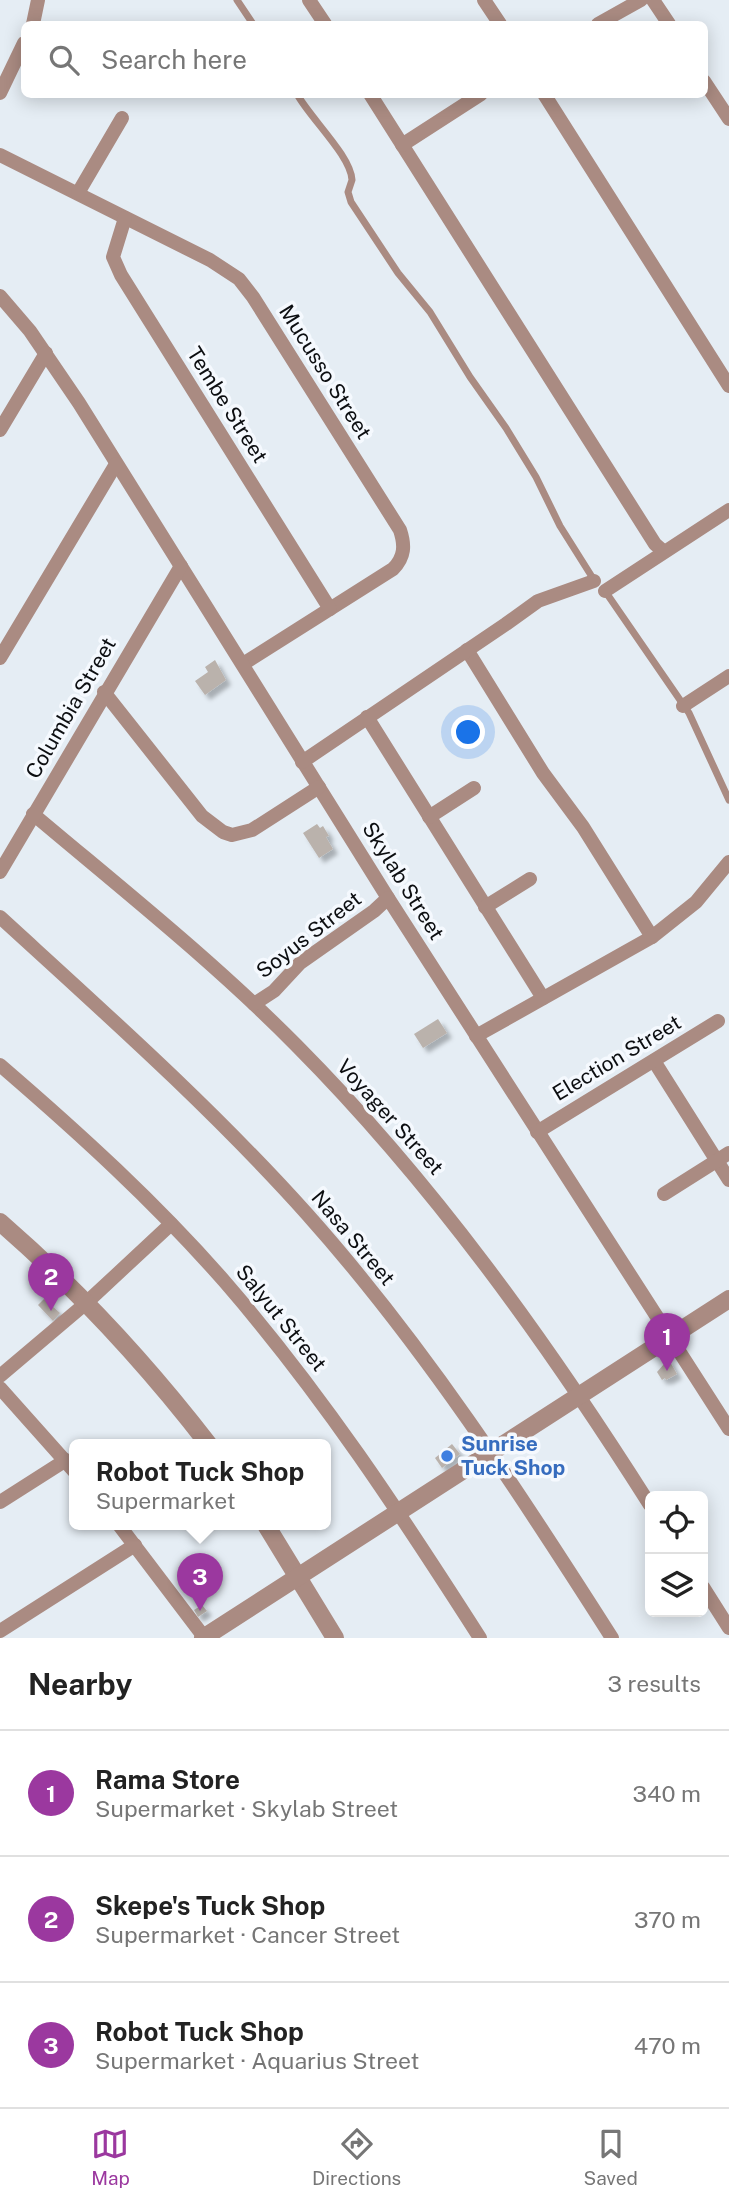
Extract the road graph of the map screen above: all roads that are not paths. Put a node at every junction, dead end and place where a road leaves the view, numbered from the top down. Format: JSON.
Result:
{"nodes":[{"id":1,"x":38,"y":0,"type":"edge"},
{"id":2,"x":237,"y":0,"type":"edge"},
{"id":3,"x":309,"y":0,"type":"edge"},
{"id":4,"x":484,"y":0,"type":"edge"},
{"id":5,"x":641,"y":0,"type":"edge"},
{"id":6,"x":653,"y":0,"type":"edge"},
{"id":7,"x":34,"y":21,"type":"edge"},
{"id":8,"x":251,"y":21,"type":"edge"},
{"id":9,"x":323,"y":21,"type":"edge"},
{"id":10,"x":498,"y":21,"type":"edge"},
{"id":11,"x":603,"y":21,"type":"edge"},
{"id":12,"x":667,"y":21,"type":"edge"},
{"id":13,"x":21,"y":49,"type":"edge"},
{"id":14,"x":708,"y":86,"type":"edge"},
{"id":15,"x":0,"y":93,"type":"edge"},
{"id":16,"x":299,"y":98,"type":"edge"},
{"id":17,"x":373,"y":98,"type":"edge"},
{"id":18,"x":475,"y":98,"type":"edge"},
{"id":19,"x":547,"y":98,"type":"edge"},
{"id":20,"x":122,"y":118,"type":"dead end"},
{"id":21,"x":729,"y":119,"type":"edge"},
{"id":22,"x":402,"y":145,"type":"junction"},
{"id":23,"x":0,"y":155,"type":"edge"},
{"id":24,"x":78,"y":193,"type":"junction"},
{"id":25,"x":125,"y":218,"type":"junction"},
{"id":26,"x":0,"y":296,"type":"edge"},
{"id":27,"x":46,"y":353,"type":"junction"},
{"id":28,"x":729,"y":386,"type":"edge"},
{"id":29,"x":0,"y":430,"type":"edge"},
{"id":30,"x":116,"y":464,"type":"junction"},
{"id":31,"x":729,"y":510,"type":"edge"},
{"id":32,"x":663,"y":551,"type":"junction"},
{"id":33,"x":181,"y":566,"type":"junction"},
{"id":34,"x":600,"y":586,"type":"junction"},
{"id":35,"x":330,"y":609,"type":"junction"},
{"id":36,"x":467,"y":650,"type":"junction"},
{"id":37,"x":0,"y":657,"type":"edge"},
{"id":38,"x":243,"y":664,"type":"junction"},
{"id":39,"x":729,"y":676,"type":"edge"},
{"id":40,"x":104,"y":692,"type":"junction"},
{"id":41,"x":684,"y":706,"type":"junction"},
{"id":42,"x":367,"y":717,"type":"junction"},
{"id":43,"x":302,"y":762,"type":"junction"},
{"id":44,"x":319,"y":787,"type":"junction"},
{"id":45,"x":474,"y":788,"type":"dead end"},
{"id":46,"x":729,"y":800,"type":"edge"},
{"id":47,"x":33,"y":814,"type":"junction"},
{"id":48,"x":429,"y":817,"type":"junction"},
{"id":49,"x":729,"y":862,"type":"edge"},
{"id":50,"x":0,"y":872,"type":"edge"},
{"id":51,"x":530,"y":879,"type":"dead end"},
{"id":52,"x":388,"y":898,"type":"junction"},
{"id":53,"x":485,"y":908,"type":"junction"},
{"id":54,"x":0,"y":917,"type":"edge"},
{"id":55,"x":652,"y":937,"type":"junction"},
{"id":56,"x":543,"y":998,"type":"junction"},
{"id":57,"x":254,"y":1004,"type":"junction"},
{"id":58,"x":718,"y":1021,"type":"dead end"},
{"id":59,"x":476,"y":1036,"type":"junction"},
{"id":60,"x":654,"y":1061,"type":"junction"},
{"id":61,"x":0,"y":1065,"type":"edge"},
{"id":62,"x":537,"y":1132,"type":"junction"},
{"id":63,"x":723,"y":1157,"type":"edge"},
{"id":64,"x":729,"y":1180,"type":"edge"},
{"id":65,"x":664,"y":1194,"type":"dead end"},
{"id":66,"x":0,"y":1222,"type":"edge"},
{"id":67,"x":171,"y":1224,"type":"junction"},
{"id":68,"x":729,"y":1299,"type":"edge"},
{"id":69,"x":85,"y":1304,"type":"junction"},
{"id":70,"x":669,"y":1338,"type":"junction"},
{"id":71,"x":0,"y":1376,"type":"edge"},
{"id":72,"x":0,"y":1388,"type":"edge"},
{"id":73,"x":580,"y":1395,"type":"junction"},
{"id":74,"x":729,"y":1429,"type":"edge"},
{"id":75,"x":204,"y":1439,"type":"edge"},
{"id":76,"x":491,"y":1451,"type":"junction"},
{"id":77,"x":69,"y":1465,"type":"edge"},
{"id":78,"x":69,"y":1467,"type":"edge"},
{"id":79,"x":645,"y":1497,"type":"edge"},
{"id":80,"x":0,"y":1503,"type":"edge"},
{"id":81,"x":399,"y":1511,"type":"junction"},
{"id":82,"x":123,"y":1530,"type":"edge"},
{"id":83,"x":269,"y":1530,"type":"edge"},
{"id":84,"x":135,"y":1545,"type":"junction"},
{"id":85,"x":298,"y":1576,"type":"junction"},
{"id":86,"x":708,"y":1595,"type":"edge"},
{"id":87,"x":729,"y":1628,"type":"edge"},
{"id":88,"x":0,"y":1631,"type":"edge"},
{"id":89,"x":203,"y":1638,"type":"edge"},
{"id":90,"x":335,"y":1638,"type":"edge"},
{"id":91,"x":480,"y":1638,"type":"edge"},
{"id":92,"x":612,"y":1638,"type":"edge"}],
"edges":[{"from":1,"to":7,"type":"street"},
{"from":2,"to":8,"type":"lane"},
{"from":3,"to":9,"type":"street"},
{"from":4,"to":10,"type":"street"},
{"from":5,"to":11,"type":"street"},
{"from":6,"to":12,"type":"street"},
{"from":13,"to":15,"type":"street"},
{"from":14,"to":21,"type":"street"},
{"from":16,"to":34,"type":"lane"},
{"from":17,"to":22,"type":"street"},
{"from":18,"to":22,"type":"street"},
{"from":19,"to":28,"type":"street"},
{"from":20,"to":24,"type":"street"},
{"from":22,"to":32,"type":"street"},
{"from":23,"to":24,"type":"street","name":"Mucusso Street"},
{"from":24,"to":25,"type":"street","name":"Mucusso Street"},
{"from":25,"to":35,"type":"street","name":"Tembe Street"},
{"from":25,"to":35,"type":"street","name":"Mucusso Street"},
{"from":26,"to":27,"type":"street","name":"Skylab Street"},
{"from":27,"to":29,"type":"street"},
{"from":27,"to":30,"type":"street","name":"Skylab Street"},
{"from":30,"to":33,"type":"street","name":"Skylab Street"},
{"from":30,"to":37,"type":"street"},
{"from":31,"to":32,"type":"street"},
{"from":32,"to":34,"type":"street"},
{"from":33,"to":38,"type":"street","name":"Skylab Street"},
{"from":33,"to":40,"type":"street","name":"Columbia Street"},
{"from":34,"to":36,"type":"street"},
{"from":34,"to":41,"type":"lane"},
{"from":35,"to":38,"type":"street","name":"Mucusso Street"},
{"from":36,"to":42,"type":"street"},
{"from":36,"to":55,"type":"street"},
{"from":38,"to":43,"type":"street","name":"Skylab Street"},
{"from":39,"to":41,"type":"street"},
{"from":40,"to":44,"type":"street"},
{"from":40,"to":47,"type":"street","name":"Columbia Street"},
{"from":41,"to":46,"type":"lane"},
{"from":42,"to":43,"type":"street"},
{"from":42,"to":48,"type":"street"},
{"from":43,"to":44,"type":"street","name":"Skylab Street"},
{"from":44,"to":52,"type":"street","name":"Skylab Street"},
{"from":45,"to":48,"type":"street"},
{"from":47,"to":50,"type":"street","name":"Columbia Street"},
{"from":47,"to":57,"type":"street","name":"Voyager Street"},
{"from":48,"to":53,"type":"street"},
{"from":49,"to":55,"type":"street"},
{"from":51,"to":53,"type":"street"},
{"from":52,"to":57,"type":"street","name":"Soyus Street"},
{"from":52,"to":59,"type":"street","name":"Skylab Street"},
{"from":53,"to":56,"type":"street"},
{"from":54,"to":76,"type":"street","name":"Nasa Street"},
{"from":55,"to":56,"type":"street"},
{"from":56,"to":59,"type":"street"},
{"from":57,"to":73,"type":"street","name":"Voyager Street"},
{"from":58,"to":60,"type":"street","name":"Election Street"},
{"from":59,"to":62,"type":"street","name":"Skylab Street"},
{"from":60,"to":62,"type":"street","name":"Election Street"},
{"from":60,"to":63,"type":"street"},
{"from":61,"to":67,"type":"street","name":"Salyut Street"},
{"from":62,"to":70,"type":"street","name":"Skylab Street"},
{"from":63,"to":64,"type":"street"},
{"from":63,"to":65,"type":"street"},
{"from":66,"to":69,"type":"street"},
{"from":67,"to":69,"type":"street"},
{"from":67,"to":81,"type":"street","name":"Salyut Street"},
{"from":68,"to":70,"type":"street"},
{"from":69,"to":71,"type":"street"},
{"from":69,"to":75,"type":"street"},
{"from":70,"to":73,"type":"street"},
{"from":70,"to":74,"type":"street","name":"Skylab Street"},
{"from":72,"to":77,"type":"street"},
{"from":73,"to":76,"type":"street"},
{"from":73,"to":79,"type":"street","name":"Voyager Street"},
{"from":76,"to":81,"type":"street"},
{"from":76,"to":92,"type":"street","name":"Nasa Street"},
{"from":78,"to":80,"type":"street"},
{"from":81,"to":85,"type":"street"},
{"from":81,"to":91,"type":"street","name":"Salyut Street"},
{"from":82,"to":84,"type":"street"},
{"from":83,"to":85,"type":"street"},
{"from":84,"to":88,"type":"street"},
{"from":84,"to":89,"type":"street"},
{"from":85,"to":89,"type":"street"},
{"from":85,"to":90,"type":"street"},
{"from":86,"to":87,"type":"street"}]}
